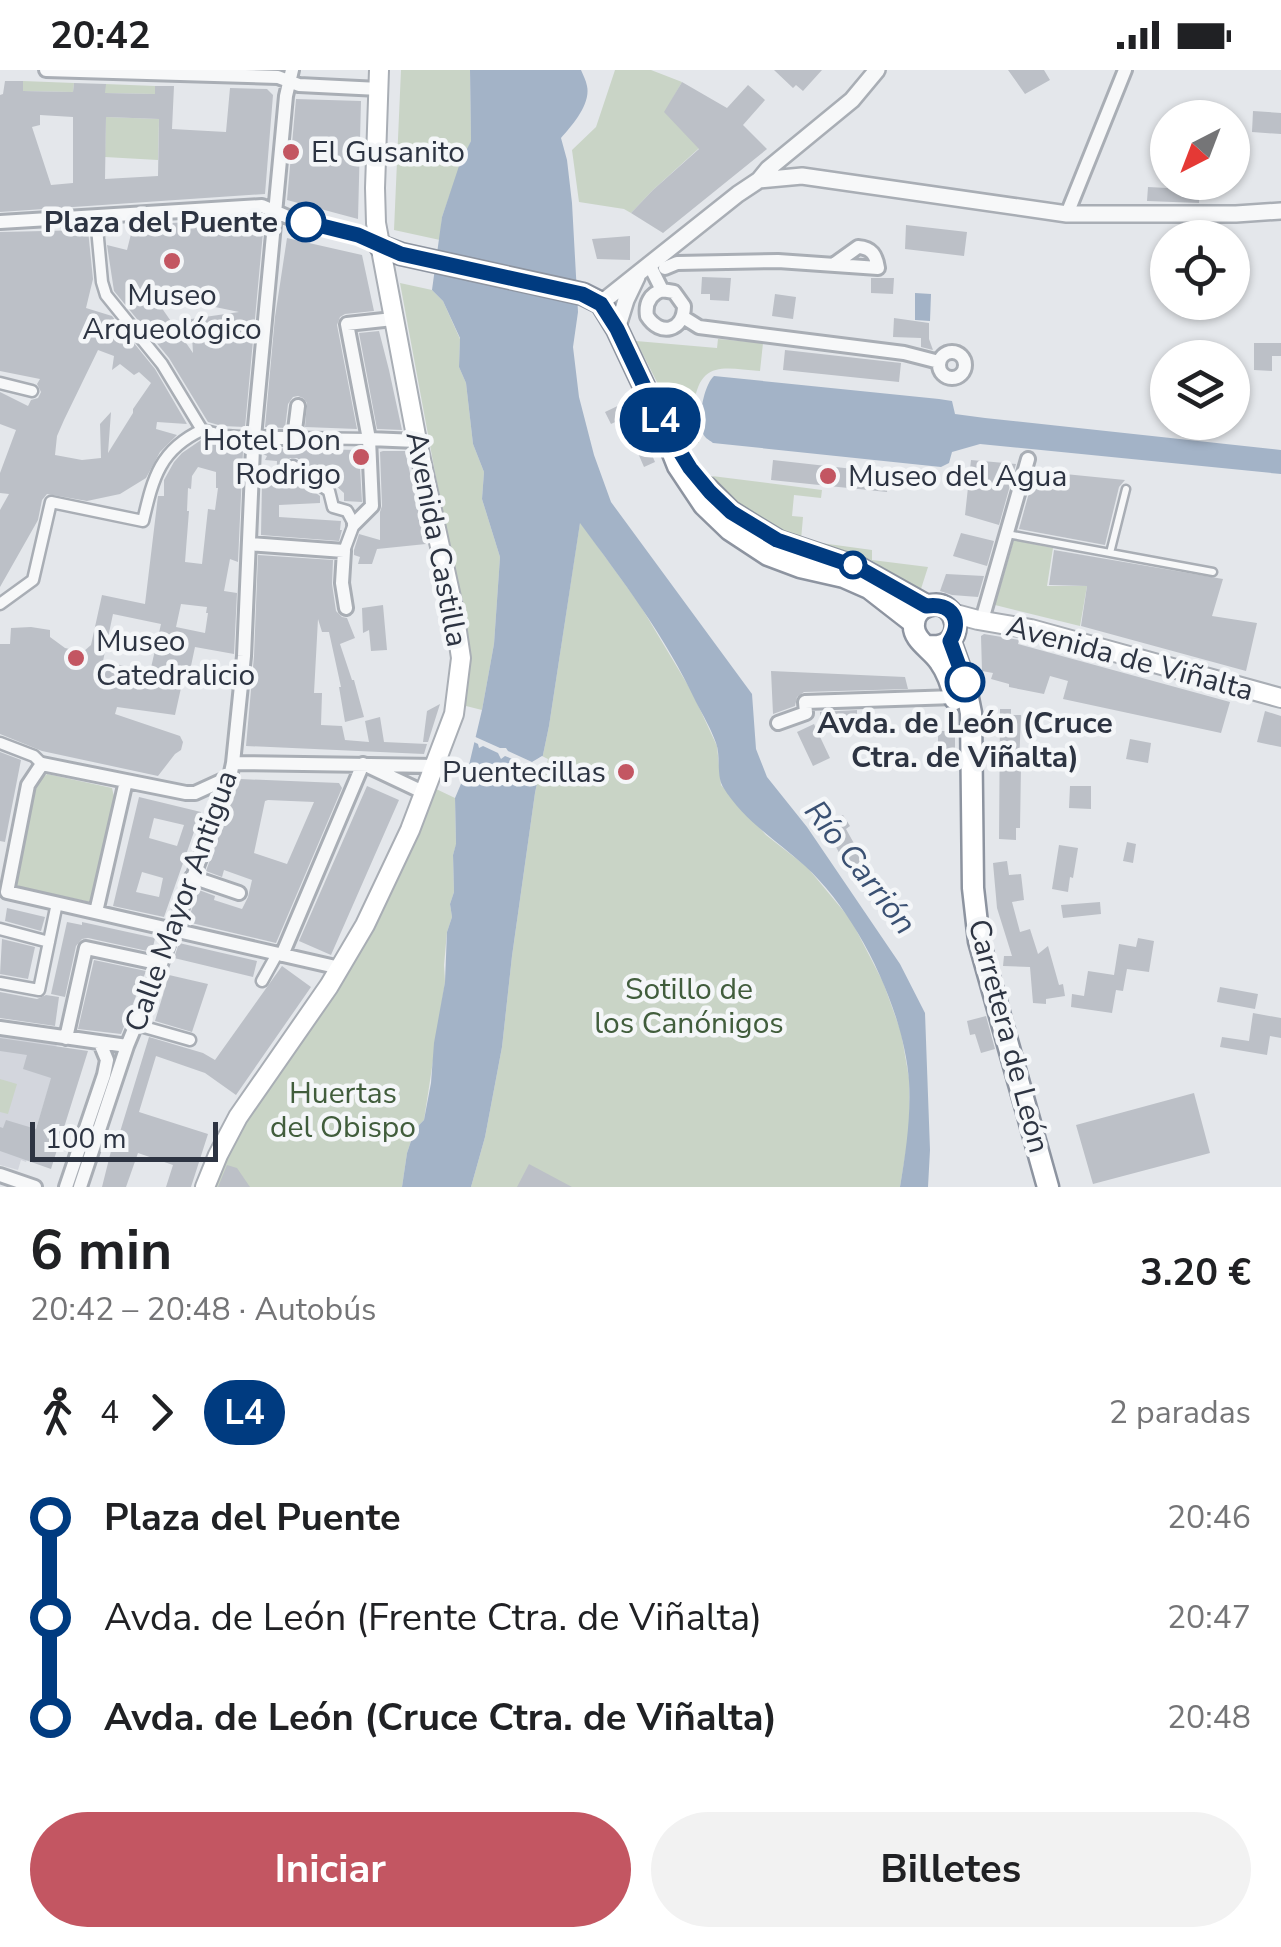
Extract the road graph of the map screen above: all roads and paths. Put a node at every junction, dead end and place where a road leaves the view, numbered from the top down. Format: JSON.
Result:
{"nodes":[{"id":1,"x":46,"y":70,"type":"edge"},
{"id":2,"x":876,"y":70,"type":"edge"},
{"id":3,"x":1125,"y":70,"type":"edge"},
{"id":4,"x":180,"y":72,"type":"edge"},
{"id":5,"x":290,"y":76,"type":"edge"},
{"id":6,"x":379,"y":80,"type":"edge"},
{"id":7,"x":788,"y":153,"type":"junction"},
{"id":8,"x":784,"y":176,"type":"junction"},
{"id":9,"x":759,"y":180,"type":"junction"},
{"id":10,"x":1281,"y":211,"type":"edge"},
{"id":11,"x":276,"y":212,"type":"junction"},
{"id":12,"x":1067,"y":214,"type":"junction"},
{"id":13,"x":96,"y":218,"type":"junction"},
{"id":14,"x":0,"y":222,"type":"edge"},
{"id":15,"x":389,"y":250,"type":"junction"},
{"id":16,"x":654,"y":265,"type":"junction"},
{"id":17,"x":833,"y":265,"type":"dead end"},
{"id":18,"x":666,"y":290,"type":"junction"},
{"id":19,"x":592,"y":299,"type":"junction"},
{"id":20,"x":683,"y":317,"type":"junction"},
{"id":21,"x":393,"y":320,"type":"junction"},
{"id":22,"x":617,"y":329,"type":"junction"},
{"id":23,"x":938,"y":362,"type":"dead end"},
{"id":24,"x":0,"y":382,"type":"edge"},
{"id":25,"x":32,"y":392,"type":"dead end"},
{"id":26,"x":298,"y":406,"type":"dead end"},
{"id":27,"x":202,"y":430,"type":"junction"},
{"id":28,"x":255,"y":438,"type":"junction"},
{"id":29,"x":294,"y":438,"type":"junction"},
{"id":30,"x":369,"y":439,"type":"junction"},
{"id":31,"x":417,"y":441,"type":"junction"},
{"id":32,"x":1028,"y":458,"type":"dead end"},
{"id":33,"x":293,"y":466,"type":"dead end"},
{"id":34,"x":1126,"y":490,"type":"dead end"},
{"id":35,"x":354,"y":524,"type":"junction"},
{"id":36,"x":1006,"y":534,"type":"junction"},
{"id":37,"x":249,"y":544,"type":"junction"},
{"id":38,"x":344,"y":551,"type":"junction"},
{"id":39,"x":1110,"y":553,"type":"junction"},
{"id":40,"x":1213,"y":572,"type":"dead end"},
{"id":41,"x":0,"y":604,"type":"edge"},
{"id":42,"x":346,"y":608,"type":"dead end"},
{"id":43,"x":920,"y":615,"type":"junction"},
{"id":44,"x":980,"y":620,"type":"junction"},
{"id":45,"x":953,"y":628,"type":"junction"},
{"id":46,"x":928,"y":646,"type":"junction"},
{"id":47,"x":955,"y":697,"type":"junction"},
{"id":48,"x":1281,"y":698,"type":"edge"},
{"id":49,"x":778,"y":723,"type":"dead end"},
{"id":50,"x":0,"y":742,"type":"edge"},
{"id":51,"x":42,"y":764,"type":"junction"},
{"id":52,"x":363,"y":764,"type":"junction"},
{"id":53,"x":970,"y":764,"type":"junction"},
{"id":54,"x":436,"y":766,"type":"junction"},
{"id":55,"x":232,"y":770,"type":"junction"},
{"id":56,"x":126,"y":781,"type":"junction"},
{"id":57,"x":425,"y":793,"type":"junction"},
{"id":58,"x":192,"y":877,"type":"junction"},
{"id":59,"x":238,"y":893,"type":"dead end"},
{"id":60,"x":4,"y":897,"type":"edge"},
{"id":61,"x":57,"y":903,"type":"junction"},
{"id":62,"x":96,"y":912,"type":"junction"},
{"id":63,"x":0,"y":929,"type":"edge"},
{"id":64,"x":172,"y":930,"type":"junction"},
{"id":65,"x":49,"y":942,"type":"junction"},
{"id":66,"x":280,"y":954,"type":"junction"},
{"id":67,"x":161,"y":964,"type":"junction"},
{"id":68,"x":340,"y":968,"type":"junction"},
{"id":69,"x":262,"y":981,"type":"dead end"},
{"id":70,"x":0,"y":983,"type":"edge"},
{"id":71,"x":136,"y":1025,"type":"junction"},
{"id":72,"x":0,"y":1028,"type":"edge"},
{"id":73,"x":66,"y":1038,"type":"junction"},
{"id":74,"x":190,"y":1040,"type":"dead end"},
{"id":75,"x":100,"y":1043,"type":"junction"},
{"id":76,"x":127,"y":1046,"type":"junction"},
{"id":77,"x":0,"y":1176,"type":"edge"},
{"id":78,"x":35,"y":1187,"type":"edge"},
{"id":79,"x":66,"y":1187,"type":"edge"},
{"id":80,"x":80,"y":1187,"type":"edge"},
{"id":81,"x":205,"y":1187,"type":"edge"},
{"id":82,"x":1048,"y":1187,"type":"edge"}],
"edges":[{"from":1,"to":4,"type":"street"},
{"from":2,"to":7,"type":"street"},
{"from":3,"to":12,"type":"street"},
{"from":4,"to":5,"type":"street"},
{"from":5,"to":6,"type":"street"},
{"from":5,"to":11,"type":"street","name":"Calle Mayor Antigua"},
{"from":6,"to":15,"type":"main road","name":"Avenida Castilla"},
{"from":7,"to":8,"type":"street"},
{"from":7,"to":9,"type":"street"},
{"from":8,"to":9,"type":"street"},
{"from":8,"to":12,"type":"street"},
{"from":9,"to":16,"type":"street"},
{"from":10,"to":12,"type":"street"},
{"from":11,"to":13,"type":"street"},
{"from":11,"to":15,"type":"street"},
{"from":11,"to":28,"type":"street","name":"Calle Mayor Antigua"},
{"from":13,"to":14,"type":"street"},
{"from":13,"to":27,"type":"street"},
{"from":15,"to":19,"type":"highway"},
{"from":15,"to":21,"type":"main road","name":"Avenida Castilla"},
{"from":16,"to":17,"type":"street"},
{"from":16,"to":18,"type":"street"},
{"from":16,"to":19,"type":"street"},
{"from":16,"to":22,"type":"street"},
{"from":18,"to":20,"type":"street"},
{"from":18,"to":20,"type":"street"},
{"from":19,"to":22,"type":"highway"},
{"from":20,"to":23,"type":"street"},
{"from":21,"to":30,"type":"street"},
{"from":21,"to":31,"type":"main road","name":"Avenida Castilla"},
{"from":22,"to":43,"type":"highway"},
{"from":24,"to":25,"type":"street"},
{"from":26,"to":29,"type":"street"},
{"from":27,"to":28,"type":"street"},
{"from":27,"to":41,"type":"street"},
{"from":28,"to":29,"type":"street"},
{"from":28,"to":37,"type":"street","name":"Calle Mayor Antigua"},
{"from":29,"to":30,"type":"street"},
{"from":30,"to":31,"type":"street"},
{"from":30,"to":35,"type":"street"},
{"from":31,"to":54,"type":"main road","name":"Avenida Castilla"},
{"from":32,"to":36,"type":"street"},
{"from":33,"to":35,"type":"street"},
{"from":34,"to":39,"type":"lane"},
{"from":35,"to":38,"type":"street"},
{"from":36,"to":39,"type":"lane"},
{"from":36,"to":44,"type":"street"},
{"from":37,"to":38,"type":"street"},
{"from":37,"to":55,"type":"street","name":"Calle Mayor Antigua"},
{"from":38,"to":42,"type":"street"},
{"from":39,"to":40,"type":"lane"},
{"from":43,"to":45,"type":"highway"},
{"from":43,"to":46,"type":"highway"},
{"from":44,"to":45,"type":"main road"},
{"from":44,"to":48,"type":"main road","name":"Avenida de Viñalta"},
{"from":45,"to":46,"type":"highway"},
{"from":45,"to":53,"type":"highway","name":"Carretera de León"},
{"from":46,"to":47,"type":"highway","name":"Carretera de León"},
{"from":47,"to":49,"type":"street"},
{"from":47,"to":53,"type":"highway","name":"Carretera de León"},
{"from":50,"to":51,"type":"street"},
{"from":51,"to":56,"type":"street"},
{"from":51,"to":60,"type":"street"},
{"from":52,"to":54,"type":"street"},
{"from":52,"to":55,"type":"street"},
{"from":52,"to":57,"type":"street"},
{"from":52,"to":66,"type":"street"},
{"from":53,"to":82,"type":"highway","name":"Carretera de León"},
{"from":54,"to":57,"type":"main road","name":"Avenida Castilla"},
{"from":55,"to":56,"type":"street"},
{"from":55,"to":58,"type":"street","name":"Calle Mayor Antigua"},
{"from":56,"to":62,"type":"street"},
{"from":57,"to":68,"type":"main road","name":"Avenida Castilla"},
{"from":58,"to":59,"type":"street"},
{"from":58,"to":64,"type":"street","name":"Calle Mayor Antigua"},
{"from":60,"to":61,"type":"street"},
{"from":61,"to":62,"type":"street"},
{"from":61,"to":65,"type":"street"},
{"from":62,"to":64,"type":"street"},
{"from":63,"to":65,"type":"street"},
{"from":64,"to":66,"type":"street"},
{"from":64,"to":67,"type":"street","name":"Calle Mayor Antigua"},
{"from":65,"to":70,"type":"street"},
{"from":66,"to":68,"type":"street"},
{"from":66,"to":69,"type":"street"},
{"from":67,"to":71,"type":"street","name":"Calle Mayor Antigua"},
{"from":67,"to":73,"type":"street"},
{"from":68,"to":81,"type":"main road","name":"Avenida Castilla"},
{"from":71,"to":74,"type":"street"},
{"from":71,"to":76,"type":"street","name":"Calle Mayor Antigua"},
{"from":72,"to":73,"type":"street"},
{"from":73,"to":75,"type":"street"},
{"from":75,"to":76,"type":"street"},
{"from":75,"to":79,"type":"street","name":"Calle Mayor Antigua"},
{"from":76,"to":80,"type":"street","name":"Calle Mayor Antigua"},
{"from":77,"to":78,"type":"street"}]}
